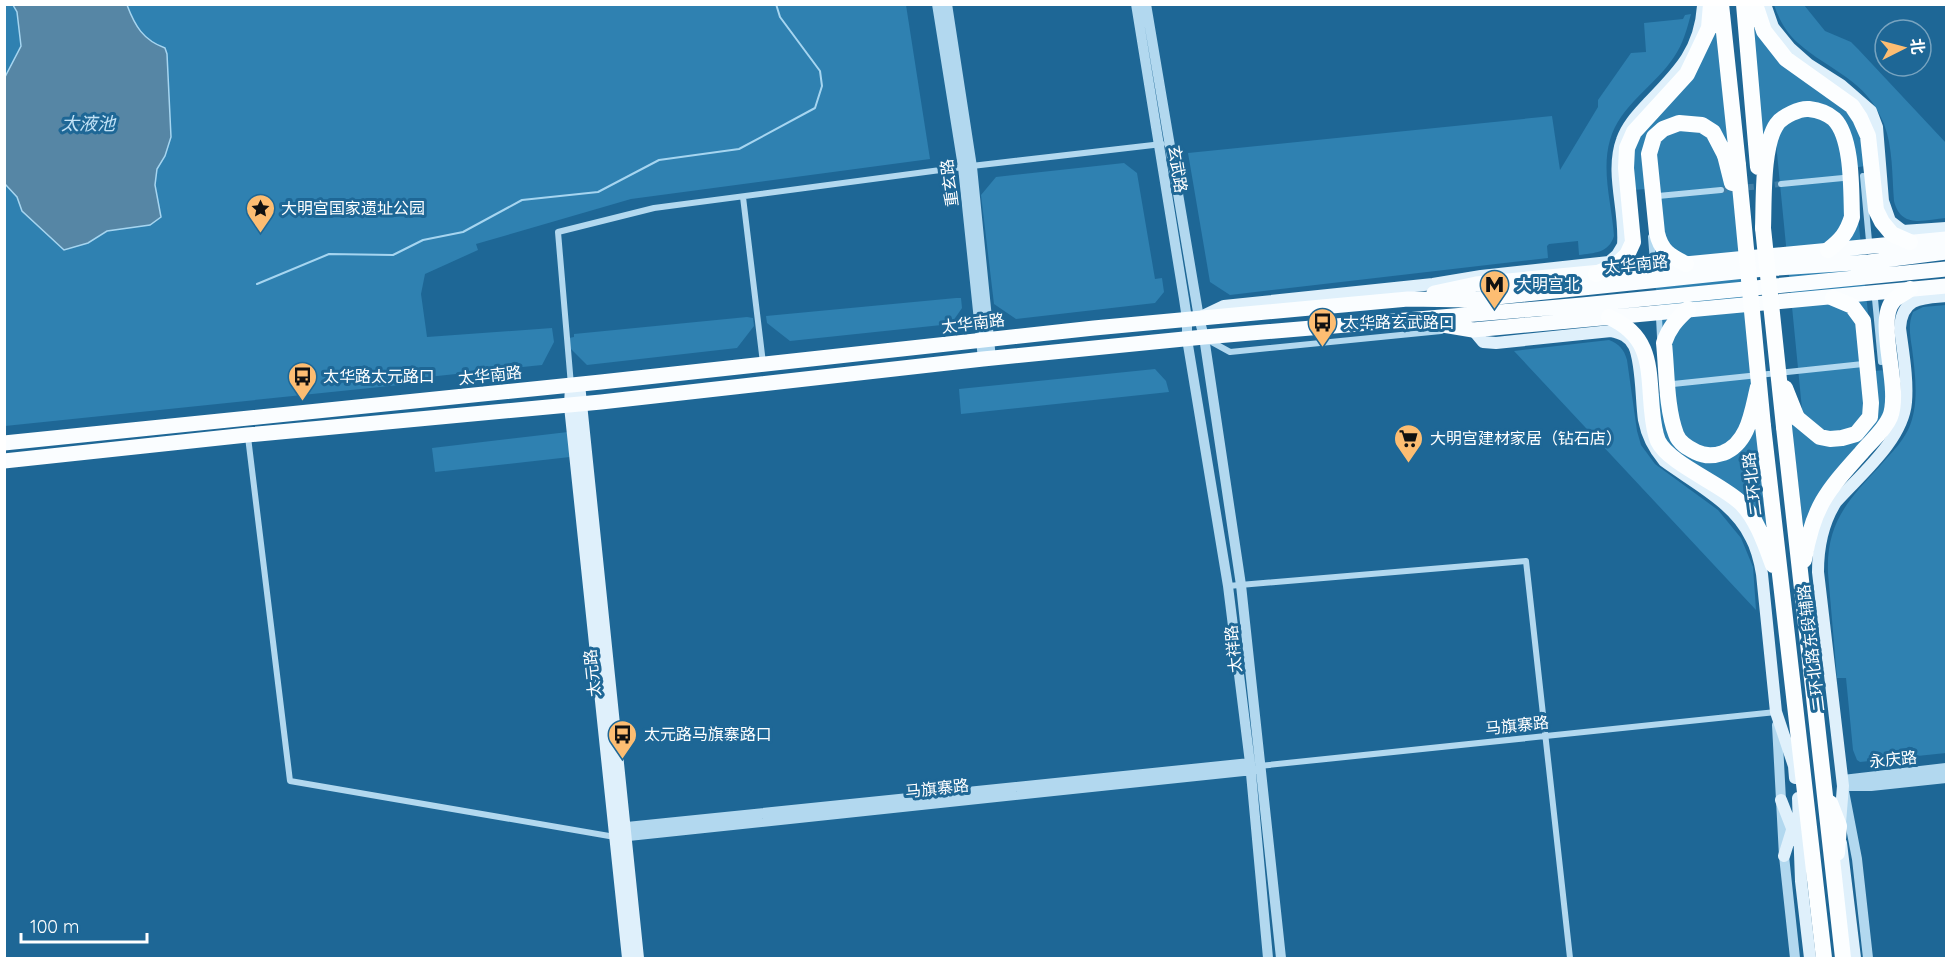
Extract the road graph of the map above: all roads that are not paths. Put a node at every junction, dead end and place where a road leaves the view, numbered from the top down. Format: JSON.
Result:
{"nodes":[{"id":1,"x":937,"y":4,"type":"edge"},
{"id":2,"x":947,"y":4,"type":"edge"},
{"id":3,"x":1136,"y":4,"type":"edge"},
{"id":4,"x":1146,"y":4,"type":"edge"},
{"id":5,"x":1703,"y":4,"type":"edge"},
{"id":6,"x":1711,"y":4,"type":"edge"},
{"id":7,"x":1721,"y":4,"type":"edge"},
{"id":8,"x":1744,"y":4,"type":"edge"},
{"id":9,"x":1755,"y":4,"type":"edge"},
{"id":10,"x":1765,"y":4,"type":"edge"},
{"id":11,"x":1171,"y":142,"type":"junction"},
{"id":12,"x":1158,"y":144,"type":"junction"},
{"id":13,"x":1731,"y":160,"type":"junction"},
{"id":14,"x":967,"y":167,"type":"junction"},
{"id":15,"x":1855,"y":177,"type":"dead end"},
{"id":16,"x":1843,"y":178,"type":"dead end"},
{"id":17,"x":1781,"y":184,"type":"tunnel mouth"},
{"id":18,"x":1721,"y":190,"type":"tunnel mouth"},
{"id":19,"x":743,"y":196,"type":"junction"},
{"id":20,"x":1658,"y":196,"type":"dead end"},
{"id":21,"x":1648,"y":197,"type":"dead end"},
{"id":22,"x":1763,"y":228,"type":"junction"},
{"id":23,"x":1947,"y":228,"type":"edge"},
{"id":24,"x":1947,"y":239,"type":"edge"},
{"id":25,"x":1869,"y":241,"type":"dead end"},
{"id":26,"x":1910,"y":242,"type":"junction"},
{"id":27,"x":1828,"y":250,"type":"junction"},
{"id":28,"x":1947,"y":252,"type":"edge"},
{"id":29,"x":1653,"y":262,"type":"dead end"},
{"id":30,"x":1686,"y":264,"type":"junction"},
{"id":31,"x":1947,"y":269,"type":"edge"},
{"id":32,"x":1596,"y":274,"type":"junction"},
{"id":33,"x":1947,"y":286,"type":"edge"},
{"id":34,"x":1910,"y":289,"type":"junction"},
{"id":35,"x":1947,"y":296,"type":"edge"},
{"id":36,"x":1833,"y":298,"type":"junction"},
{"id":37,"x":1408,"y":299,"type":"junction"},
{"id":38,"x":1875,"y":299,"type":"dead end"},
{"id":39,"x":1688,"y":309,"type":"junction"},
{"id":40,"x":1609,"y":317,"type":"junction"},
{"id":41,"x":1659,"y":317,"type":"dead end"},
{"id":42,"x":1193,"y":318,"type":"junction"},
{"id":43,"x":1411,"y":319,"type":"junction"},
{"id":44,"x":1467,"y":329,"type":"junction"},
{"id":45,"x":1204,"y":337,"type":"junction"},
{"id":46,"x":1187,"y":339,"type":"junction"},
{"id":47,"x":984,"y":340,"type":"junction"},
{"id":48,"x":987,"y":359,"type":"junction"},
{"id":49,"x":1873,"y":363,"type":"dead end"},
{"id":50,"x":763,"y":364,"type":"junction"},
{"id":51,"x":1863,"y":364,"type":"dead end"},
{"id":52,"x":1673,"y":384,"type":"dead end"},
{"id":53,"x":575,"y":385,"type":"junction"},
{"id":54,"x":1655,"y":386,"type":"dead end"},
{"id":55,"x":575,"y":405,"type":"junction"},
{"id":56,"x":1790,"y":422,"type":"junction"},
{"id":57,"x":1756,"y":425,"type":"junction"},
{"id":58,"x":247,"y":435,"type":"junction"},
{"id":59,"x":4,"y":443,"type":"edge"},
{"id":60,"x":4,"y":461,"type":"edge"},
{"id":61,"x":1800,"y":582,"type":"junction"},
{"id":62,"x":1241,"y":585,"type":"junction"},
{"id":63,"x":1228,"y":586,"type":"junction"},
{"id":64,"x":1783,"y":593,"type":"junction"},
{"id":65,"x":1776,"y":712,"type":"junction"},
{"id":66,"x":1545,"y":737,"type":"junction"},
{"id":67,"x":1261,"y":766,"type":"junction"},
{"id":68,"x":1794,"y":766,"type":"junction"},
{"id":69,"x":1249,"y":767,"type":"junction"},
{"id":70,"x":1947,"y":768,"type":"edge"},
{"id":71,"x":1947,"y":778,"type":"edge"},
{"id":72,"x":1822,"y":782,"type":"junction"},
{"id":73,"x":1843,"y":783,"type":"junction"},
{"id":74,"x":1804,"y":785,"type":"junction"},
{"id":75,"x":1782,"y":800,"type":"junction"},
{"id":76,"x":1799,"y":809,"type":"junction"},
{"id":77,"x":1839,"y":826,"type":"junction"},
{"id":78,"x":1792,"y":830,"type":"junction"},
{"id":79,"x":620,"y":832,"type":"junction"},
{"id":80,"x":1800,"y":851,"type":"junction"},
{"id":81,"x":1784,"y":856,"type":"junction"},
{"id":82,"x":1834,"y":884,"type":"junction"},
{"id":83,"x":628,"y":958,"type":"edge"},
{"id":84,"x":638,"y":958,"type":"edge"},
{"id":85,"x":1268,"y":958,"type":"edge"},
{"id":86,"x":1281,"y":958,"type":"edge"},
{"id":87,"x":1570,"y":958,"type":"edge"},
{"id":88,"x":1795,"y":958,"type":"edge"},
{"id":89,"x":1810,"y":958,"type":"edge"},
{"id":90,"x":1824,"y":958,"type":"edge"},
{"id":91,"x":1843,"y":958,"type":"edge"},
{"id":92,"x":1855,"y":958,"type":"edge"},
{"id":93,"x":1868,"y":958,"type":"edge"}],
"edges":[{"from":1,"to":14,"type":"street","name":"重玄路"},
{"from":2,"to":14,"type":"street","name":"重玄路"},
{"from":3,"to":12,"type":"street","name":"玄武路"},
{"from":4,"to":11,"type":"street","name":"玄武路"},
{"from":5,"to":42,"type":"main road"},
{"from":6,"to":32,"type":"highway"},
{"from":7,"to":13,"type":"highway","name":"二环北路"},
{"from":8,"to":22,"type":"highway"},
{"from":9,"to":26,"type":"highway"},
{"from":10,"to":23,"type":"main road"},
{"from":11,"to":12,"type":"street"},
{"from":11,"to":42,"type":"street","name":"玄武路"},
{"from":12,"to":14,"type":"street"},
{"from":12,"to":42,"type":"street","name":"玄武路"},
{"from":13,"to":30,"type":"highway"},
{"from":13,"to":57,"type":"highway","name":"二环北路","bridge":true},
{"from":14,"to":19,"type":"street"},
{"from":14,"to":47,"type":"street","name":"重玄路"},
{"from":15,"to":25,"type":"street"},
{"from":16,"to":17,"type":"street"},
{"from":18,"to":20,"type":"street"},
{"from":19,"to":50,"type":"street"},
{"from":19,"to":53,"type":"street"},
{"from":21,"to":29,"type":"street"},
{"from":22,"to":27,"type":"highway"},
{"from":22,"to":56,"type":"highway","bridge":true},
{"from":24,"to":26,"type":"main road"},
{"from":26,"to":27,"type":"main road"},
{"from":27,"to":30,"type":"main road"},
{"from":28,"to":37,"type":"main road","name":"太华南路"},
{"from":30,"to":32,"type":"main road"},
{"from":31,"to":43,"type":"main road"},
{"from":32,"to":37,"type":"main road"},
{"from":33,"to":34,"type":"main road"},
{"from":34,"to":36,"type":"main road"},
{"from":34,"to":61,"type":"highway"},
{"from":35,"to":73,"type":"main road","name":"二环北路东段辅路"},
{"from":36,"to":39,"type":"main road"},
{"from":36,"to":56,"type":"highway"},
{"from":37,"to":42,"type":"main road","name":"太华南路"},
{"from":38,"to":49,"type":"street"},
{"from":39,"to":40,"type":"main road"},
{"from":39,"to":57,"type":"highway"},
{"from":40,"to":44,"type":"main road"},
{"from":40,"to":64,"type":"highway"},
{"from":41,"to":54,"type":"street"},
{"from":42,"to":45,"type":"street","name":"玄武路"},
{"from":42,"to":46,"type":"street","name":"玄武路"},
{"from":42,"to":47,"type":"main road","name":"太华南路"},
{"from":43,"to":44,"type":"main road"},
{"from":43,"to":45,"type":"main road"},
{"from":44,"to":45,"type":"street"},
{"from":44,"to":65,"type":"main road"},
{"from":45,"to":46,"type":"main road"},
{"from":45,"to":62,"type":"street","name":"太祥路"},
{"from":46,"to":48,"type":"main road"},
{"from":46,"to":63,"type":"street","name":"太祥路"},
{"from":47,"to":48,"type":"street","name":"重玄路"},
{"from":47,"to":50,"type":"main road","name":"太华南路"},
{"from":48,"to":55,"type":"main road"},
{"from":50,"to":53,"type":"main road","name":"太华南路"},
{"from":51,"to":52,"type":"street"},
{"from":53,"to":55,"type":"main road","name":"太元路"},
{"from":53,"to":59,"type":"main road","name":"太华南路"},
{"from":55,"to":58,"type":"main road"},
{"from":55,"to":79,"type":"main road","name":"太元路"},
{"from":56,"to":61,"type":"highway"},
{"from":57,"to":64,"type":"highway","name":"二环北路"},
{"from":58,"to":60,"type":"main road"},
{"from":58,"to":79,"type":"street"},
{"from":61,"to":72,"type":"highway"},
{"from":62,"to":63,"type":"street"},
{"from":62,"to":66,"type":"street"},
{"from":62,"to":67,"type":"street","name":"太祥路"},
{"from":63,"to":69,"type":"street","name":"太祥路"},
{"from":64,"to":74,"type":"highway","name":"二环北路"},
{"from":65,"to":66,"type":"street","name":"马旗寨路"},
{"from":65,"to":68,"type":"main road"},
{"from":65,"to":75,"type":"street"},
{"from":66,"to":67,"type":"street","name":"马旗寨路"},
{"from":66,"to":87,"type":"street"},
{"from":67,"to":69,"type":"street","name":"马旗寨路"},
{"from":67,"to":86,"type":"street","name":"太祥路"},
{"from":68,"to":74,"type":"highway"},
{"from":68,"to":76,"type":"main road"},
{"from":69,"to":79,"type":"street","name":"马旗寨路"},
{"from":69,"to":85,"type":"street","name":"太祥路"},
{"from":70,"to":73,"type":"street","name":"永庆路"},
{"from":71,"to":73,"type":"street","name":"永庆路"},
{"from":72,"to":77,"type":"highway"},
{"from":72,"to":82,"type":"highway"},
{"from":73,"to":77,"type":"main road","name":"二环北路东段辅路"},
{"from":73,"to":93,"type":"street"},
{"from":74,"to":76,"type":"highway"},
{"from":74,"to":90,"type":"highway","name":"二环北路"},
{"from":75,"to":78,"type":"main road"},
{"from":75,"to":81,"type":"street"},
{"from":76,"to":78,"type":"main road"},
{"from":76,"to":80,"type":"main road"},
{"from":77,"to":82,"type":"highway"},
{"from":77,"to":92,"type":"main road","name":"二环北路东段辅路"},
{"from":78,"to":80,"type":"main road"},
{"from":78,"to":81,"type":"main road"},
{"from":79,"to":83,"type":"main road","name":"太元路"},
{"from":79,"to":84,"type":"main road","name":"太元路"},
{"from":80,"to":89,"type":"main road"},
{"from":81,"to":88,"type":"street"},
{"from":82,"to":91,"type":"highway"}]}
